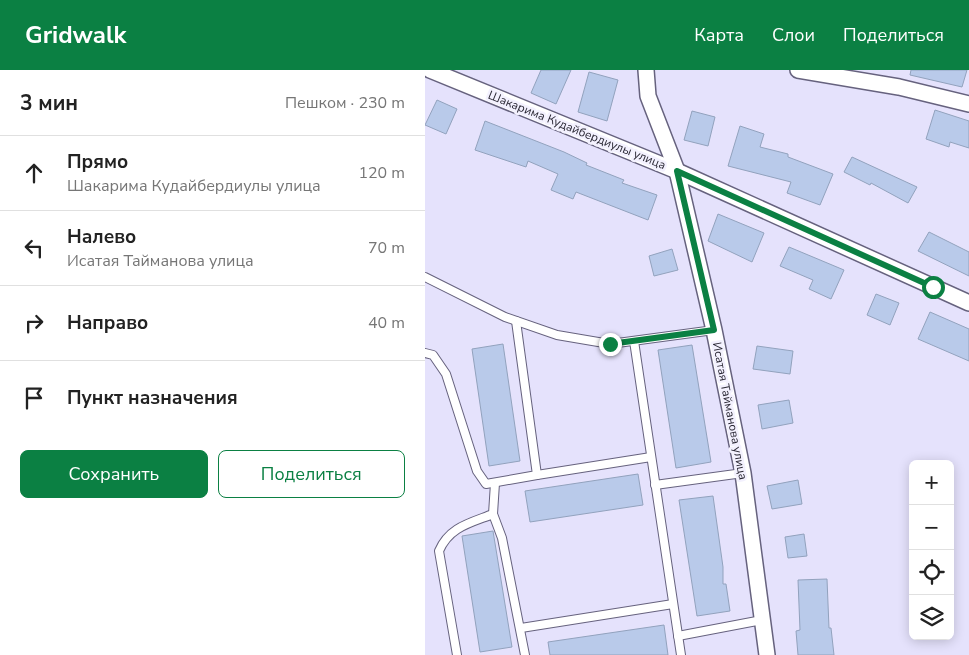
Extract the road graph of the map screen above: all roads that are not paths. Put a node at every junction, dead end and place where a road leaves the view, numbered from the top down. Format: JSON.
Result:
{"nodes":[{"id":1,"x":430,"y":70,"type":"edge"},
{"id":2,"x":646,"y":70,"type":"edge"},
{"id":3,"x":799,"y":70,"type":"edge"},
{"id":4,"x":969,"y":104,"type":"edge"},
{"id":5,"x":677,"y":171,"type":"junction"},
{"id":6,"x":425,"y":277,"type":"edge"},
{"id":7,"x":969,"y":303,"type":"edge"},
{"id":8,"x":516,"y":321,"type":"junction"},
{"id":9,"x":714,"y":330,"type":"junction"},
{"id":10,"x":634,"y":341,"type":"junction"},
{"id":11,"x":425,"y":353,"type":"edge"},
{"id":12,"x":651,"y":456,"type":"junction"},
{"id":13,"x":743,"y":473,"type":"junction"},
{"id":14,"x":537,"y":475,"type":"junction"},
{"id":15,"x":495,"y":483,"type":"junction"},
{"id":16,"x":655,"y":485,"type":"junction"},
{"id":17,"x":493,"y":514,"type":"junction"},
{"id":18,"x":673,"y":604,"type":"junction"},
{"id":19,"x":762,"y":620,"type":"junction"},
{"id":20,"x":521,"y":628,"type":"junction"},
{"id":21,"x":678,"y":636,"type":"junction"},
{"id":22,"x":457,"y":655,"type":"edge"},
{"id":23,"x":525,"y":655,"type":"edge"},
{"id":24,"x":681,"y":655,"type":"edge"},
{"id":25,"x":767,"y":655,"type":"edge"}],
"edges":[{"from":1,"to":5,"type":"street","name":"Шакарима Кудайбердиулы улица"},
{"from":2,"to":5,"type":"street","name":"Исатая Тайманова улица"},
{"from":3,"to":4,"type":"street"},
{"from":5,"to":7,"type":"street","name":"Шакарима Кудайбердиулы улица"},
{"from":5,"to":9,"type":"street","name":"Исатая Тайманова улица"},
{"from":6,"to":8,"type":"lane"},
{"from":8,"to":10,"type":"lane"},
{"from":8,"to":14,"type":"lane"},
{"from":9,"to":10,"type":"lane"},
{"from":9,"to":13,"type":"street","name":"Исатая Тайманова улица"},
{"from":10,"to":12,"type":"lane"},
{"from":11,"to":15,"type":"lane"},
{"from":12,"to":14,"type":"lane"},
{"from":12,"to":16,"type":"lane"},
{"from":13,"to":16,"type":"lane"},
{"from":13,"to":19,"type":"street","name":"Исатая Тайманова улица"},
{"from":14,"to":15,"type":"lane"},
{"from":15,"to":17,"type":"lane"},
{"from":16,"to":18,"type":"lane"},
{"from":17,"to":20,"type":"lane"},
{"from":17,"to":22,"type":"lane"},
{"from":18,"to":20,"type":"lane"},
{"from":18,"to":21,"type":"lane"},
{"from":19,"to":21,"type":"lane"},
{"from":19,"to":25,"type":"street","name":"Исатая Тайманова улица"},
{"from":20,"to":23,"type":"lane"},
{"from":21,"to":24,"type":"lane"}]}
